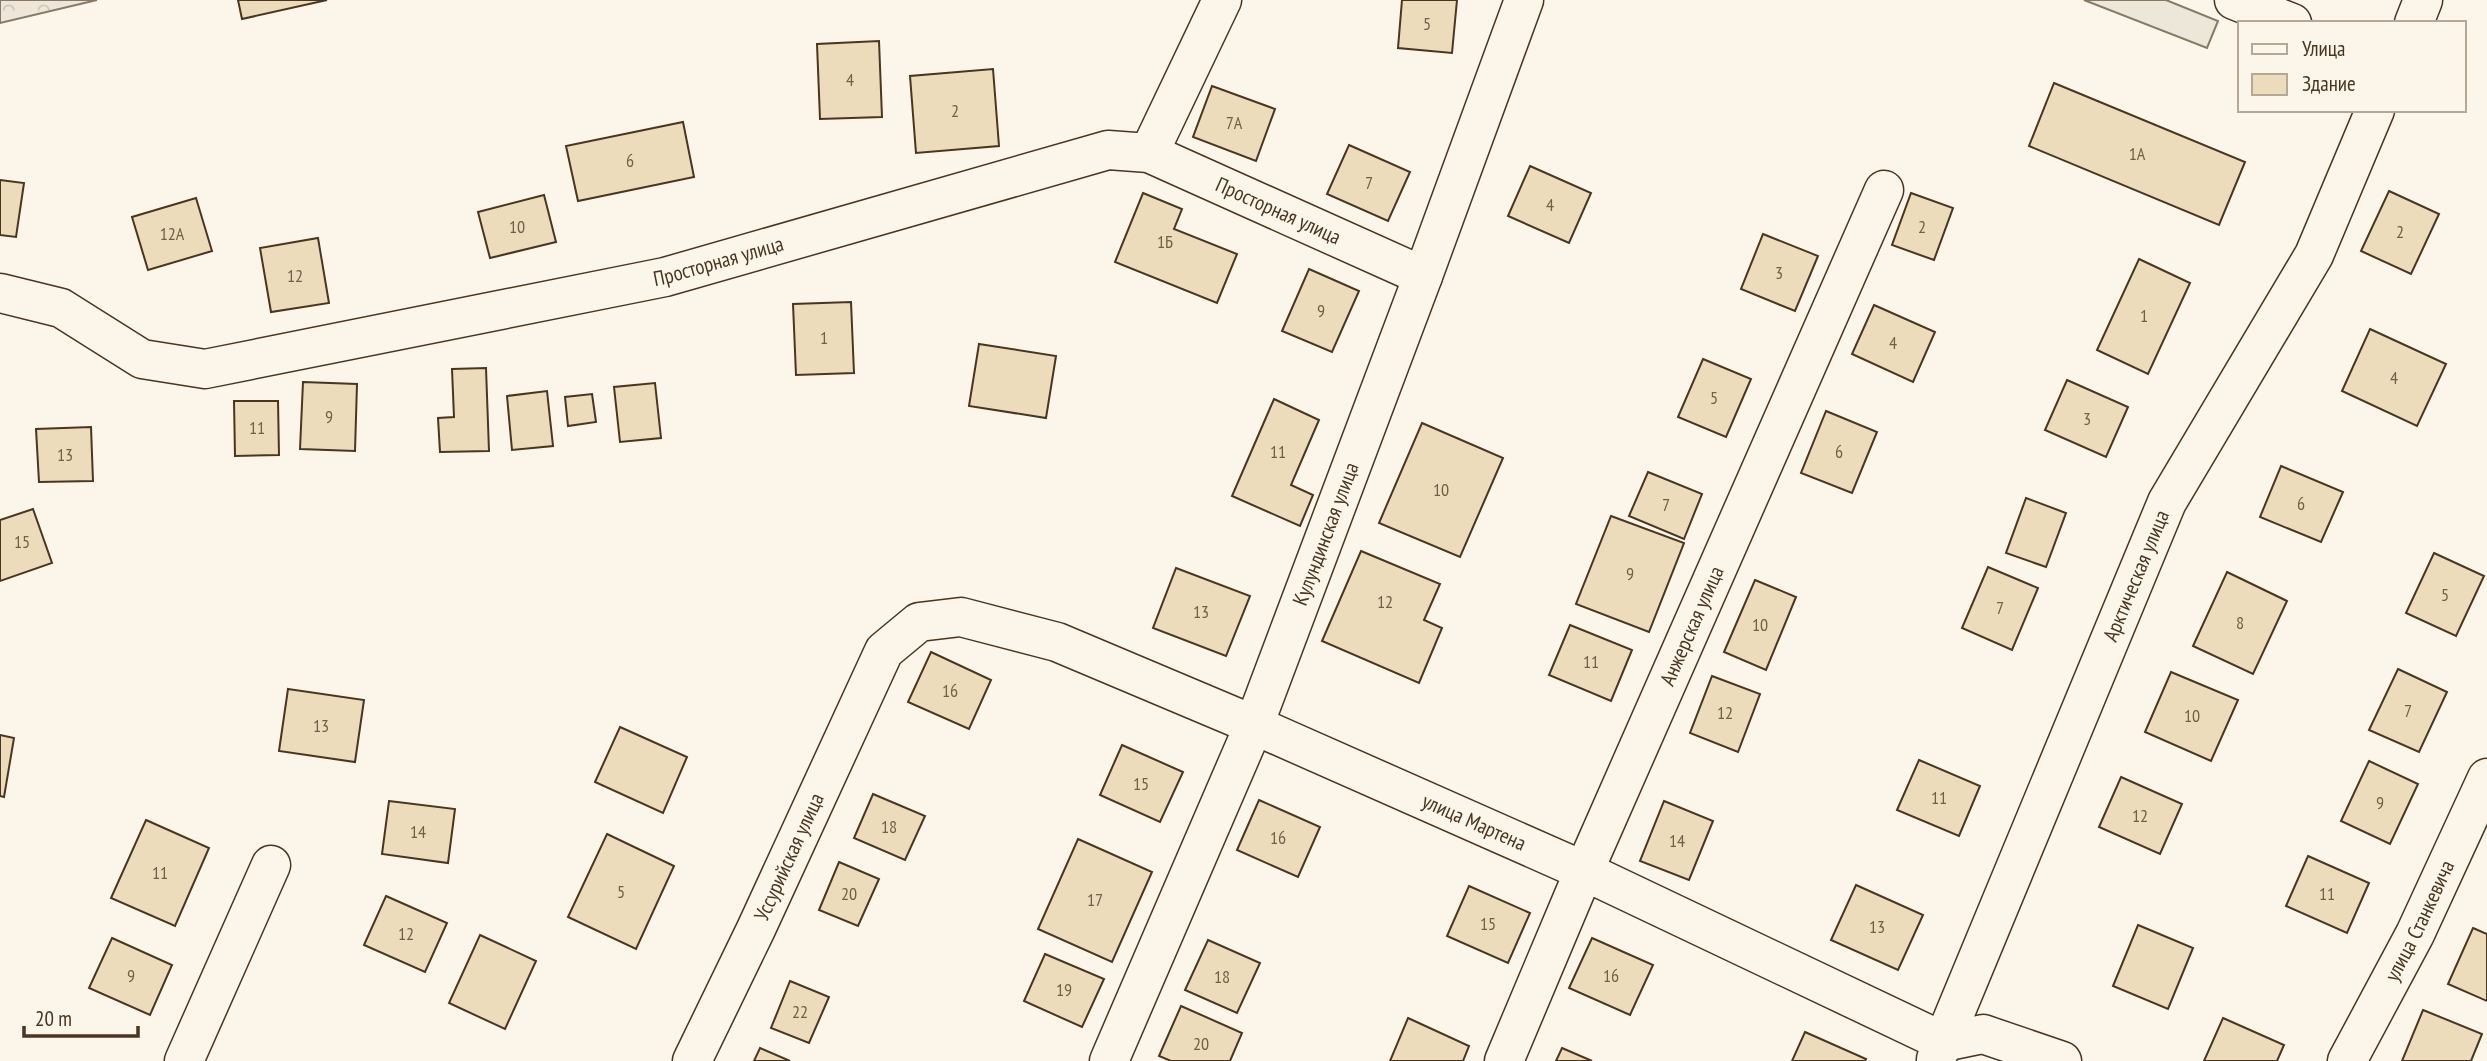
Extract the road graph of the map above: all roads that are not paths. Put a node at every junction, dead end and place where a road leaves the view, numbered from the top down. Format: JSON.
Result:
{"nodes":[{"id":1,"x":1222,"y":0,"type":"edge"},
{"id":2,"x":1524,"y":0,"type":"edge"},
{"id":3,"x":2234,"y":0,"type":"edge"},
{"id":4,"x":2423,"y":0,"type":"edge"},
{"id":5,"x":2287,"y":21,"type":"edge"},
{"id":6,"x":2415,"y":21,"type":"edge"},
{"id":7,"x":2374,"y":112,"type":"edge"},
{"id":8,"x":1149,"y":153,"type":"junction"},
{"id":9,"x":1884,"y":190,"type":"dead end"},
{"id":10,"x":1423,"y":276,"type":"junction"},
{"id":11,"x":0,"y":293,"type":"edge"},
{"id":12,"x":884,"y":651,"type":"joint"},
{"id":13,"x":1254,"y":724,"type":"junction"},
{"id":14,"x":2487,"y":778,"type":"edge"},
{"id":15,"x":271,"y":865,"type":"dead end"},
{"id":16,"x":1584,"y":871,"type":"junction"},
{"id":17,"x":1940,"y":1052,"type":"edge"},
{"id":18,"x":184,"y":1061,"type":"edge"},
{"id":19,"x":692,"y":1061,"type":"edge"},
{"id":20,"x":1109,"y":1061,"type":"edge"},
{"id":21,"x":1504,"y":1061,"type":"edge"},
{"id":22,"x":2062,"y":1061,"type":"edge"},
{"id":23,"x":2347,"y":1061,"type":"edge"}],
"edges":[{"from":1,"to":8,"type":"street"},
{"from":2,"to":10,"type":"street","name":"Кулундинская улица"},
{"from":3,"to":5,"type":"street"},
{"from":4,"to":6,"type":"street"},
{"from":7,"to":17,"type":"street","name":"Арктическая улица"},
{"from":8,"to":10,"type":"street","name":"Просторная улица"},
{"from":8,"to":11,"type":"street","name":"Просторная улица"},
{"from":9,"to":16,"type":"street","name":"Анжерская улица"},
{"from":10,"to":13,"type":"street","name":"Кулундинская улица"},
{"from":12,"to":13,"type":"street","name":"улица Мартена"},
{"from":12,"to":19,"type":"street","name":"Уссурийская улица"},
{"from":13,"to":16,"type":"street","name":"улица Мартена"},
{"from":13,"to":20,"type":"street","name":"Кулундинская улица"},
{"from":14,"to":23,"type":"street","name":"улица Станкевича"},
{"from":15,"to":18,"type":"street"},
{"from":16,"to":17,"type":"street","name":"улица Мартена"},
{"from":16,"to":21,"type":"street","name":"Анжерская улица"},
{"from":17,"to":22,"type":"street"}]}
